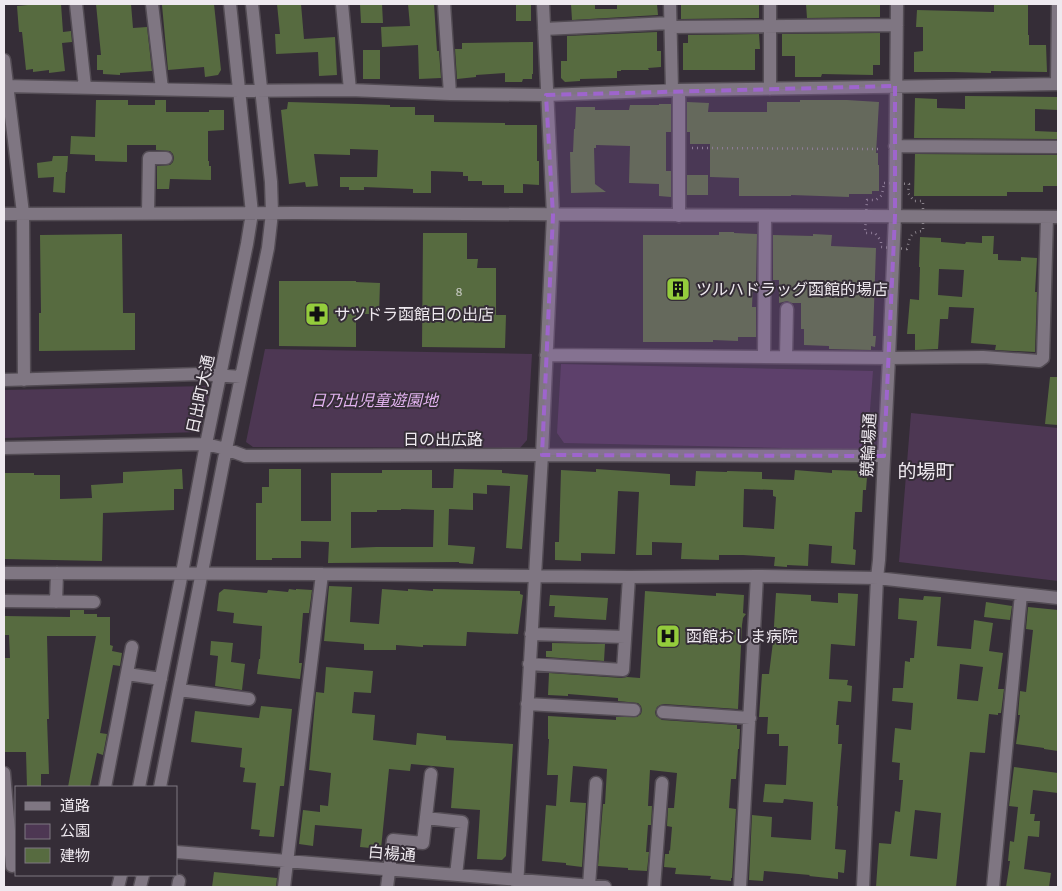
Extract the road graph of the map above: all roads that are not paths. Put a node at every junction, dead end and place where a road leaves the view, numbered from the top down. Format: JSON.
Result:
{"nodes":[{"id":1,"x":76,"y":4,"type":"edge"},
{"id":2,"x":152,"y":4,"type":"edge"},
{"id":3,"x":230,"y":4,"type":"edge"},
{"id":4,"x":252,"y":4,"type":"edge"},
{"id":5,"x":342,"y":4,"type":"edge"},
{"id":6,"x":444,"y":4,"type":"edge"},
{"id":7,"x":543,"y":4,"type":"edge"},
{"id":8,"x":670,"y":4,"type":"edge"},
{"id":9,"x":770,"y":4,"type":"edge"},
{"id":10,"x":897,"y":4,"type":"edge"},
{"id":11,"x":1058,"y":4,"type":"edge"},
{"id":12,"x":670,"y":25,"type":"junction"},
{"id":13,"x":770,"y":25,"type":"junction"},
{"id":14,"x":896,"y":25,"type":"junction"},
{"id":15,"x":544,"y":28,"type":"junction"},
{"id":16,"x":4,"y":60,"type":"edge"},
{"id":17,"x":1058,"y":84,"type":"edge"},
{"id":18,"x":5,"y":86,"type":"edge"},
{"id":19,"x":896,"y":86,"type":"junction"},
{"id":20,"x":85,"y":87,"type":"junction"},
{"id":21,"x":162,"y":89,"type":"junction"},
{"id":22,"x":770,"y":89,"type":"junction"},
{"id":23,"x":350,"y":90,"type":"junction"},
{"id":24,"x":675,"y":90,"type":"junction"},
{"id":25,"x":239,"y":91,"type":"junction"},
{"id":26,"x":262,"y":91,"type":"junction"},
{"id":27,"x":450,"y":94,"type":"junction"},
{"id":28,"x":546,"y":95,"type":"junction"},
{"id":29,"x":1058,"y":147,"type":"edge"},
{"id":30,"x":889,"y":148,"type":"junction"},
{"id":31,"x":166,"y":158,"type":"dead end"},
{"id":32,"x":23,"y":213,"type":"junction"},
{"id":33,"x":148,"y":213,"type":"junction"},
{"id":34,"x":252,"y":213,"type":"junction"},
{"id":35,"x":272,"y":213,"type":"junction"},
{"id":36,"x":4,"y":214,"type":"edge"},
{"id":37,"x":553,"y":215,"type":"junction"},
{"id":38,"x":679,"y":216,"type":"junction"},
{"id":39,"x":765,"y":216,"type":"junction"},
{"id":40,"x":895,"y":216,"type":"junction"},
{"id":41,"x":1053,"y":217,"type":"edge"},
{"id":42,"x":787,"y":309,"type":"dead end"},
{"id":43,"x":546,"y":355,"type":"junction"},
{"id":44,"x":764,"y":356,"type":"junction"},
{"id":45,"x":786,"y":356,"type":"junction"},
{"id":46,"x":889,"y":358,"type":"junction"},
{"id":47,"x":221,"y":376,"type":"junction"},
{"id":48,"x":241,"y":377,"type":"junction"},
{"id":49,"x":4,"y":380,"type":"edge"},
{"id":50,"x":24,"y":380,"type":"junction"},
{"id":51,"x":206,"y":444,"type":"junction"},
{"id":52,"x":4,"y":448,"type":"edge"},
{"id":53,"x":226,"y":449,"type":"junction"},
{"id":54,"x":542,"y":455,"type":"junction"},
{"id":55,"x":884,"y":456,"type":"junction"},
{"id":56,"x":4,"y":573,"type":"edge"},
{"id":57,"x":57,"y":573,"type":"junction"},
{"id":58,"x":182,"y":573,"type":"junction"},
{"id":59,"x":202,"y":574,"type":"junction"},
{"id":60,"x":322,"y":574,"type":"junction"},
{"id":61,"x":535,"y":575,"type":"junction"},
{"id":62,"x":629,"y":576,"type":"junction"},
{"id":63,"x":757,"y":576,"type":"junction"},
{"id":64,"x":877,"y":578,"type":"junction"},
{"id":65,"x":1021,"y":594,"type":"junction"},
{"id":66,"x":1058,"y":598,"type":"edge"},
{"id":67,"x":4,"y":601,"type":"edge"},
{"id":68,"x":56,"y":602,"type":"junction"},
{"id":69,"x":94,"y":602,"type":"dead end"},
{"id":70,"x":531,"y":634,"type":"junction"},
{"id":71,"x":625,"y":638,"type":"junction"},
{"id":72,"x":132,"y":647,"type":"dead end"},
{"id":73,"x":530,"y":664,"type":"junction"},
{"id":74,"x":127,"y":674,"type":"junction"},
{"id":75,"x":161,"y":679,"type":"junction"},
{"id":76,"x":179,"y":690,"type":"junction"},
{"id":77,"x":249,"y":699,"type":"dead end"},
{"id":78,"x":527,"y":704,"type":"junction"},
{"id":79,"x":634,"y":710,"type":"dead end"},
{"id":80,"x":663,"y":712,"type":"dead end"},
{"id":81,"x":750,"y":718,"type":"junction"},
{"id":82,"x":4,"y":773,"type":"edge"},
{"id":83,"x":431,"y":774,"type":"dead end"},
{"id":84,"x":596,"y":782,"type":"dead end"},
{"id":85,"x":662,"y":783,"type":"dead end"},
{"id":86,"x":105,"y":786,"type":"edge"},
{"id":87,"x":138,"y":786,"type":"edge"},
{"id":88,"x":160,"y":786,"type":"edge"},
{"id":89,"x":426,"y":818,"type":"junction"},
{"id":90,"x":178,"y":852,"type":"edge"},
{"id":91,"x":286,"y":860,"type":"junction"},
{"id":92,"x":11,"y":866,"type":"edge"},
{"id":93,"x":389,"y":869,"type":"junction"},
{"id":94,"x":456,"y":875,"type":"junction"},
{"id":95,"x":517,"y":884,"type":"edge"},
{"id":96,"x":589,"y":886,"type":"junction"},
{"id":97,"x":284,"y":887,"type":"edge"},
{"id":98,"x":387,"y":887,"type":"edge"},
{"id":99,"x":605,"y":887,"type":"edge"},
{"id":100,"x":654,"y":887,"type":"edge"},
{"id":101,"x":740,"y":887,"type":"edge"},
{"id":102,"x":863,"y":887,"type":"edge"},
{"id":103,"x":993,"y":887,"type":"edge"}],
"edges":[{"from":1,"to":20,"type":"street"},
{"from":2,"to":21,"type":"street"},
{"from":3,"to":25,"type":"street","name":"日出町大通"},
{"from":4,"to":26,"type":"street"},
{"from":5,"to":23,"type":"street"},
{"from":6,"to":27,"type":"street"},
{"from":7,"to":15,"type":"street"},
{"from":8,"to":12,"type":"street"},
{"from":9,"to":13,"type":"street"},
{"from":10,"to":14,"type":"street","name":"競輪場通"},
{"from":11,"to":17,"type":"street"},
{"from":12,"to":13,"type":"street"},
{"from":12,"to":15,"type":"street"},
{"from":12,"to":24,"type":"street"},
{"from":13,"to":14,"type":"street"},
{"from":13,"to":22,"type":"street"},
{"from":14,"to":19,"type":"street","name":"競輪場通"},
{"from":15,"to":28,"type":"street"},
{"from":16,"to":18,"type":"street"},
{"from":17,"to":19,"type":"street"},
{"from":18,"to":20,"type":"street"},
{"from":18,"to":32,"type":"street"},
{"from":19,"to":22,"type":"street"},
{"from":19,"to":30,"type":"street","name":"競輪場通"},
{"from":20,"to":21,"type":"street"},
{"from":21,"to":25,"type":"street"},
{"from":22,"to":24,"type":"street"},
{"from":23,"to":26,"type":"street"},
{"from":23,"to":27,"type":"street"},
{"from":24,"to":28,"type":"street"},
{"from":24,"to":38,"type":"street"},
{"from":25,"to":26,"type":"street"},
{"from":25,"to":34,"type":"street","name":"日出町大通"},
{"from":26,"to":35,"type":"street"},
{"from":27,"to":28,"type":"street"},
{"from":28,"to":37,"type":"street"},
{"from":29,"to":30,"type":"street"},
{"from":30,"to":40,"type":"street","name":"競輪場通"},
{"from":31,"to":33,"type":"street"},
{"from":32,"to":33,"type":"street"},
{"from":32,"to":36,"type":"street"},
{"from":32,"to":50,"type":"street"},
{"from":33,"to":34,"type":"street"},
{"from":34,"to":35,"type":"street"},
{"from":34,"to":47,"type":"street","name":"日出町大通"},
{"from":35,"to":37,"type":"street"},
{"from":35,"to":48,"type":"street"},
{"from":37,"to":38,"type":"street"},
{"from":37,"to":43,"type":"street"},
{"from":38,"to":39,"type":"street"},
{"from":39,"to":40,"type":"street"},
{"from":39,"to":44,"type":"street"},
{"from":40,"to":41,"type":"street"},
{"from":40,"to":46,"type":"street","name":"競輪場通"},
{"from":41,"to":46,"type":"street"},
{"from":42,"to":45,"type":"street"},
{"from":43,"to":44,"type":"street"},
{"from":43,"to":54,"type":"street"},
{"from":44,"to":45,"type":"street"},
{"from":45,"to":46,"type":"street"},
{"from":46,"to":55,"type":"street","name":"競輪場通"},
{"from":47,"to":48,"type":"street"},
{"from":47,"to":50,"type":"street"},
{"from":47,"to":51,"type":"street","name":"日出町大通"},
{"from":48,"to":53,"type":"street"},
{"from":49,"to":50,"type":"street"},
{"from":51,"to":52,"type":"street","name":"日の出広路"},
{"from":51,"to":53,"type":"street","name":"日の出広路"},
{"from":51,"to":58,"type":"street","name":"日出町大通"},
{"from":53,"to":54,"type":"street","name":"日の出広路"},
{"from":53,"to":59,"type":"street"},
{"from":54,"to":55,"type":"street","name":"日の出広路"},
{"from":54,"to":61,"type":"street"},
{"from":55,"to":64,"type":"street","name":"競輪場通"},
{"from":56,"to":57,"type":"street"},
{"from":57,"to":58,"type":"street"},
{"from":57,"to":68,"type":"street"},
{"from":58,"to":59,"type":"street"},
{"from":58,"to":75,"type":"street","name":"日出町大通"},
{"from":59,"to":60,"type":"street"},
{"from":59,"to":76,"type":"street"},
{"from":60,"to":61,"type":"street"},
{"from":60,"to":91,"type":"street"},
{"from":61,"to":62,"type":"street"},
{"from":61,"to":70,"type":"street"},
{"from":62,"to":63,"type":"street"},
{"from":62,"to":71,"type":"street"},
{"from":63,"to":64,"type":"street"},
{"from":63,"to":81,"type":"street"},
{"from":64,"to":65,"type":"street"},
{"from":64,"to":102,"type":"street","name":"競輪場通"},
{"from":65,"to":66,"type":"street"},
{"from":65,"to":103,"type":"street"},
{"from":67,"to":68,"type":"street"},
{"from":68,"to":69,"type":"street"},
{"from":70,"to":71,"type":"street"},
{"from":70,"to":73,"type":"street"},
{"from":71,"to":73,"type":"street"},
{"from":72,"to":74,"type":"street"},
{"from":73,"to":78,"type":"street"},
{"from":74,"to":75,"type":"street"},
{"from":74,"to":86,"type":"street"},
{"from":75,"to":87,"type":"street","name":"日出町大通"},
{"from":76,"to":77,"type":"street"},
{"from":76,"to":88,"type":"street"},
{"from":78,"to":79,"type":"street"},
{"from":78,"to":95,"type":"street"},
{"from":80,"to":81,"type":"street"},
{"from":81,"to":101,"type":"street"},
{"from":82,"to":92,"type":"street"},
{"from":83,"to":89,"type":"street"},
{"from":84,"to":96,"type":"street"},
{"from":85,"to":100,"type":"street"},
{"from":89,"to":93,"type":"street"},
{"from":89,"to":94,"type":"street"},
{"from":90,"to":91,"type":"street","name":"白楊通"},
{"from":91,"to":93,"type":"street","name":"白楊通"},
{"from":91,"to":97,"type":"street"},
{"from":93,"to":94,"type":"street","name":"白楊通"},
{"from":93,"to":98,"type":"street"},
{"from":94,"to":95,"type":"street","name":"白楊通"},
{"from":95,"to":96,"type":"street","name":"白楊通"},
{"from":96,"to":99,"type":"street","name":"白楊通"}]}
